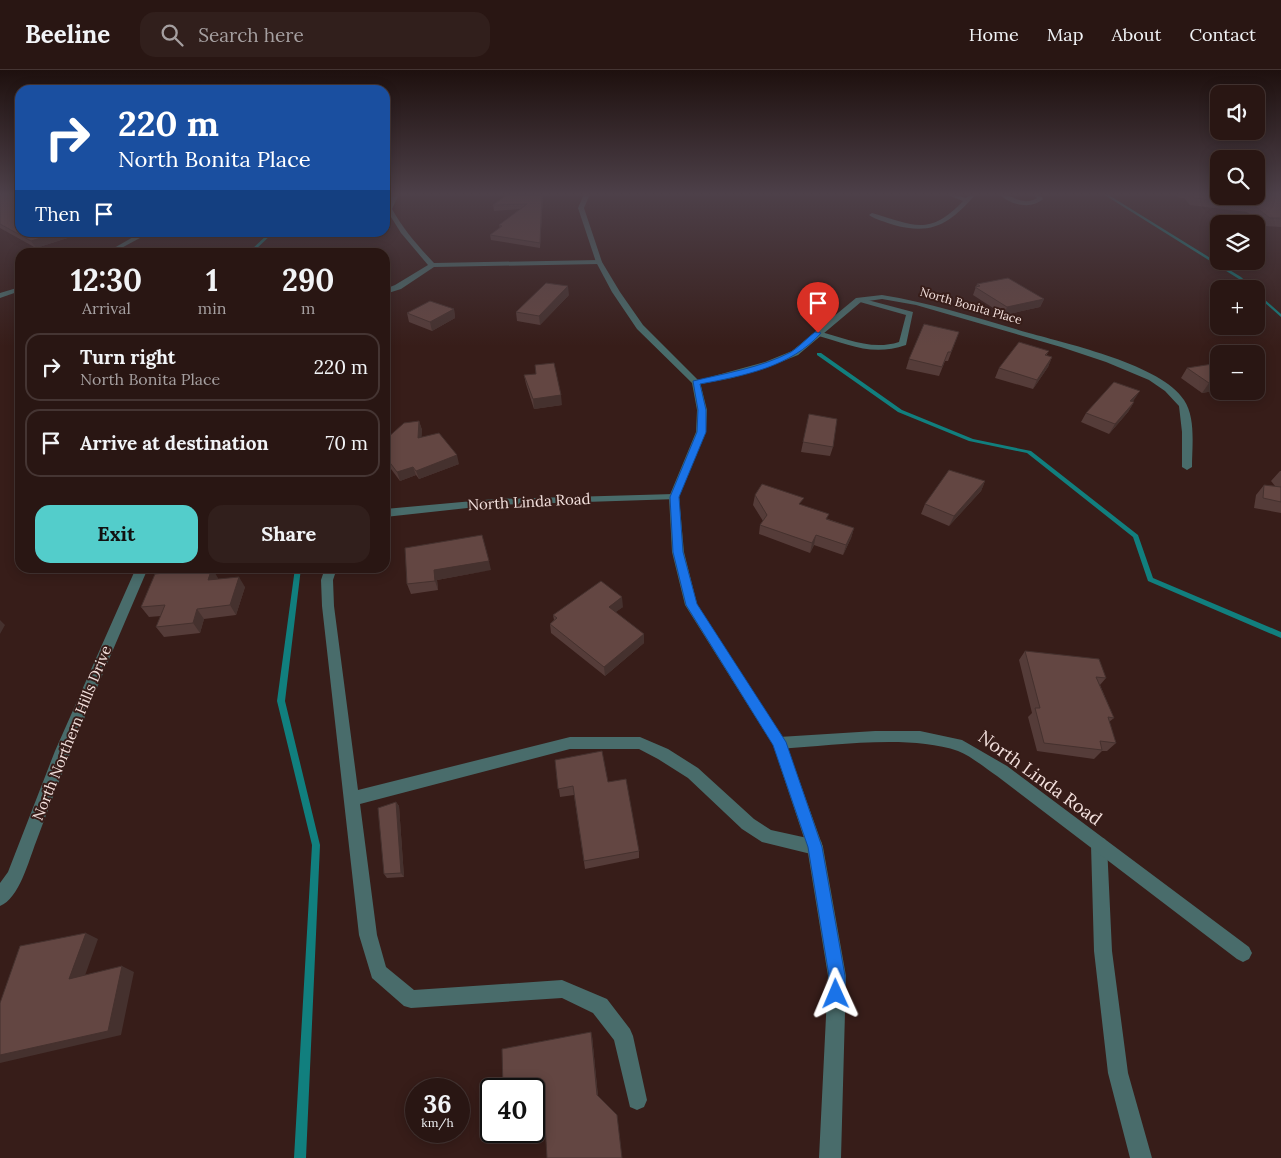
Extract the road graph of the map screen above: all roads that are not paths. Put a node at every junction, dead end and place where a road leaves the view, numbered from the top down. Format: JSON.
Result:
{"nodes":[{"id":1,"x":413,"y":245,"type":"edge"},
{"id":2,"x":592,"y":245,"type":"edge"},
{"id":3,"x":598,"y":262,"type":"junction"},
{"id":4,"x":432,"y":265,"type":"junction"},
{"id":5,"x":390,"y":290,"type":"edge"},
{"id":6,"x":15,"y":291,"type":"edge"},
{"id":7,"x":0,"y":296,"type":"edge"},
{"id":8,"x":863,"y":300,"type":"junction"},
{"id":9,"x":818,"y":333,"type":"junction"},
{"id":10,"x":696,"y":382,"type":"junction"},
{"id":11,"x":1187,"y":468,"type":"dead end"},
{"id":12,"x":674,"y":497,"type":"junction"},
{"id":13,"x":390,"y":512,"type":"edge"},
{"id":14,"x":140,"y":573,"type":"edge"},
{"id":15,"x":329,"y":573,"type":"edge"},
{"id":16,"x":779,"y":742,"type":"junction"},
{"id":17,"x":351,"y":799,"type":"junction"},
{"id":18,"x":1099,"y":845,"type":"junction"},
{"id":19,"x":815,"y":847,"type":"junction"},
{"id":20,"x":0,"y":898,"type":"edge"},
{"id":21,"x":1242,"y":953,"type":"dead end"},
{"id":22,"x":637,"y":1100,"type":"dead end"},
{"id":23,"x":830,"y":1158,"type":"edge"},
{"id":24,"x":1141,"y":1158,"type":"edge"}],
"edges":[{"from":1,"to":4,"type":"street"},
{"from":2,"to":3,"type":"street"},
{"from":3,"to":4,"type":"street"},
{"from":3,"to":10,"type":"street"},
{"from":4,"to":5,"type":"street"},
{"from":6,"to":7,"type":"street"},
{"from":8,"to":9,"type":"street","name":"North Bonita Place"},
{"from":8,"to":9,"type":"street"},
{"from":8,"to":11,"type":"street","name":"North Bonita Place"},
{"from":9,"to":10,"type":"street","name":"North Bonita Place"},
{"from":10,"to":12,"type":"street"},
{"from":12,"to":13,"type":"street","name":"North Linda Road"},
{"from":12,"to":16,"type":"street"},
{"from":14,"to":20,"type":"street","name":"North Northern Hills Drive"},
{"from":15,"to":17,"type":"street"},
{"from":16,"to":18,"type":"street","name":"North Linda Road"},
{"from":16,"to":19,"type":"street"},
{"from":17,"to":19,"type":"street"},
{"from":17,"to":22,"type":"street"},
{"from":18,"to":21,"type":"street","name":"North Linda Road"},
{"from":18,"to":24,"type":"street"},
{"from":19,"to":23,"type":"street"}]}
